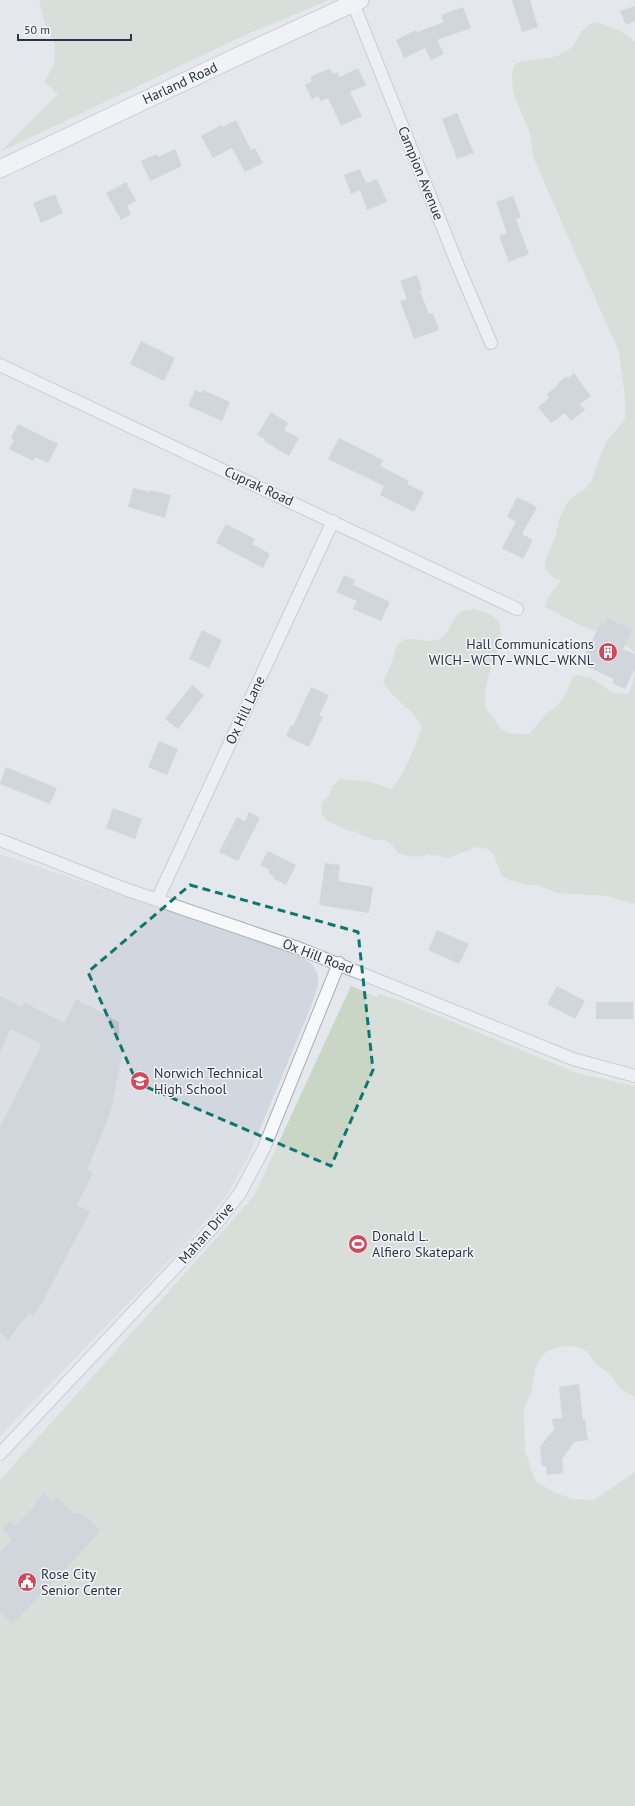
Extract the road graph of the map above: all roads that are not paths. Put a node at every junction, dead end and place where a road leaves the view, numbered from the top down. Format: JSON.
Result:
{"nodes":[{"id":1,"x":356,"y":2,"type":"edge"},
{"id":2,"x":0,"y":169,"type":"edge"},
{"id":3,"x":491,"y":343,"type":"dead end"},
{"id":4,"x":0,"y":365,"type":"edge"},
{"id":5,"x":333,"y":521,"type":"junction"},
{"id":6,"x":517,"y":609,"type":"dead end"},
{"id":7,"x":0,"y":840,"type":"edge"},
{"id":8,"x":157,"y":900,"type":"junction"},
{"id":9,"x":339,"y":963,"type":"junction"},
{"id":10,"x":635,"y":1076,"type":"edge"},
{"id":11,"x":0,"y":1454,"type":"edge"}],
"edges":[{"from":1,"to":2,"type":"main road","name":"Harland Road"},
{"from":1,"to":3,"type":"street","name":"Campion Avenue"},
{"from":4,"to":5,"type":"street","name":"Cuprak Road"},
{"from":5,"to":6,"type":"street","name":"Cuprak Road"},
{"from":5,"to":8,"type":"street","name":"Ox Hill Lane"},
{"from":7,"to":8,"type":"street","name":"Ox Hill Road"},
{"from":8,"to":9,"type":"street","name":"Ox Hill Road"},
{"from":9,"to":10,"type":"street","name":"Ox Hill Road"},
{"from":9,"to":11,"type":"street","name":"Mahan Drive"}]}
